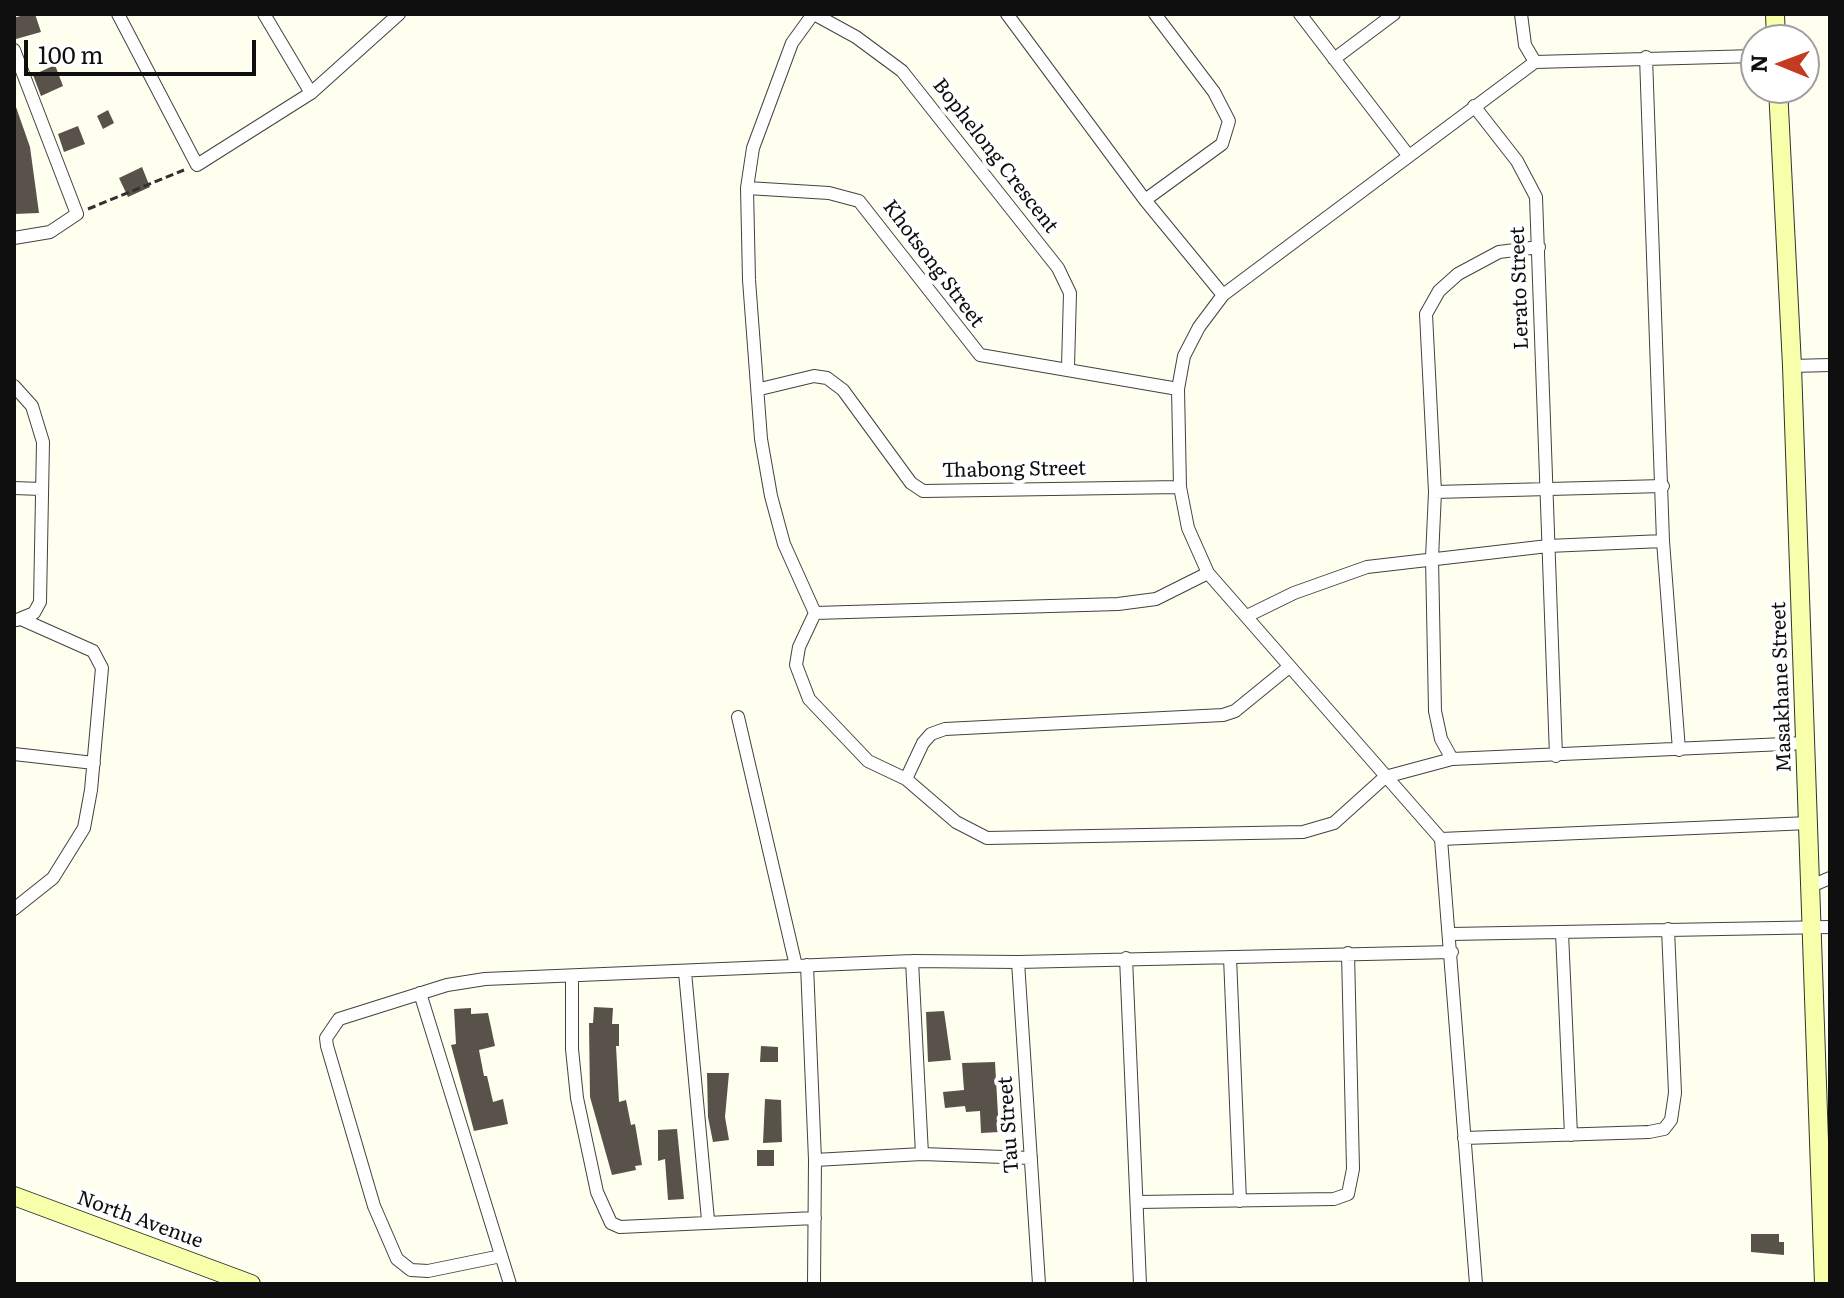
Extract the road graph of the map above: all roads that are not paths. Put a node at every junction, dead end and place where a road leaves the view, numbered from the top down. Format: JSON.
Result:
{"nodes":[{"id":1,"x":118,"y":14,"type":"edge"},
{"id":2,"x":264,"y":14,"type":"edge"},
{"id":3,"x":399,"y":14,"type":"edge"},
{"id":4,"x":813,"y":14,"type":"edge"},
{"id":5,"x":1007,"y":14,"type":"edge"},
{"id":6,"x":1155,"y":14,"type":"edge"},
{"id":7,"x":1300,"y":14,"type":"edge"},
{"id":8,"x":1394,"y":14,"type":"edge"},
{"id":9,"x":1521,"y":14,"type":"edge"},
{"id":10,"x":14,"y":50,"type":"edge"},
{"id":11,"x":1740,"y":56,"type":"edge"},
{"id":12,"x":1646,"y":57,"type":"junction"},
{"id":13,"x":1334,"y":59,"type":"junction"},
{"id":14,"x":1535,"y":62,"type":"junction"},
{"id":15,"x":311,"y":93,"type":"junction"},
{"id":16,"x":1779,"y":104,"type":"edge"},
{"id":17,"x":1474,"y":106,"type":"junction"},
{"id":18,"x":1408,"y":155,"type":"junction"},
{"id":19,"x":747,"y":188,"type":"junction"},
{"id":20,"x":1145,"y":200,"type":"junction"},
{"id":21,"x":14,"y":238,"type":"edge"},
{"id":22,"x":1539,"y":247,"type":"junction"},
{"id":23,"x":1223,"y":295,"type":"junction"},
{"id":24,"x":1830,"y":365,"type":"edge"},
{"id":25,"x":1792,"y":366,"type":"junction"},
{"id":26,"x":1068,"y":367,"type":"junction"},
{"id":27,"x":14,"y":386,"type":"edge"},
{"id":28,"x":760,"y":389,"type":"junction"},
{"id":29,"x":1178,"y":389,"type":"junction"},
{"id":30,"x":1663,"y":486,"type":"junction"},
{"id":31,"x":1180,"y":487,"type":"junction"},
{"id":32,"x":14,"y":488,"type":"edge"},
{"id":33,"x":1544,"y":488,"type":"junction"},
{"id":34,"x":41,"y":489,"type":"junction"},
{"id":35,"x":1435,"y":492,"type":"junction"},
{"id":36,"x":1663,"y":541,"type":"junction"},
{"id":37,"x":1548,"y":546,"type":"junction"},
{"id":38,"x":1432,"y":558,"type":"junction"},
{"id":39,"x":1208,"y":573,"type":"junction"},
{"id":40,"x":815,"y":613,"type":"junction"},
{"id":41,"x":1247,"y":616,"type":"junction"},
{"id":42,"x":18,"y":620,"type":"edge"},
{"id":43,"x":1289,"y":667,"type":"junction"},
{"id":44,"x":738,"y":717,"type":"dead end"},
{"id":45,"x":1806,"y":743,"type":"junction"},
{"id":46,"x":1679,"y":750,"type":"junction"},
{"id":47,"x":15,"y":755,"type":"edge"},
{"id":48,"x":1556,"y":756,"type":"junction"},
{"id":49,"x":1452,"y":759,"type":"junction"},
{"id":50,"x":94,"y":763,"type":"junction"},
{"id":51,"x":1385,"y":777,"type":"junction"},
{"id":52,"x":906,"y":779,"type":"junction"},
{"id":53,"x":1809,"y":823,"type":"junction"},
{"id":54,"x":1441,"y":839,"type":"junction"},
{"id":55,"x":1830,"y":878,"type":"edge"},
{"id":56,"x":1811,"y":886,"type":"junction"},
{"id":57,"x":14,"y":909,"type":"edge"},
{"id":58,"x":1821,"y":927,"type":"edge"},
{"id":59,"x":1668,"y":929,"type":"junction"},
{"id":60,"x":1562,"y":933,"type":"junction"},
{"id":61,"x":1451,"y":934,"type":"junction"},
{"id":62,"x":1452,"y":952,"type":"junction"},
{"id":63,"x":1348,"y":953,"type":"junction"},
{"id":64,"x":1230,"y":957,"type":"junction"},
{"id":65,"x":1126,"y":958,"type":"junction"},
{"id":66,"x":912,"y":961,"type":"junction"},
{"id":67,"x":1018,"y":962,"type":"junction"},
{"id":68,"x":801,"y":966,"type":"junction"},
{"id":69,"x":685,"y":972,"type":"junction"},
{"id":70,"x":572,"y":977,"type":"junction"},
{"id":71,"x":420,"y":993,"type":"junction"},
{"id":72,"x":1571,"y":1135,"type":"junction"},
{"id":73,"x":1464,"y":1138,"type":"junction"},
{"id":74,"x":922,"y":1154,"type":"junction"},
{"id":75,"x":1031,"y":1158,"type":"junction"},
{"id":76,"x":815,"y":1160,"type":"junction"},
{"id":77,"x":14,"y":1196,"type":"edge"},
{"id":78,"x":1240,"y":1201,"type":"junction"},
{"id":79,"x":1138,"y":1202,"type":"junction"},
{"id":80,"x":815,"y":1218,"type":"junction"},
{"id":81,"x":708,"y":1220,"type":"junction"},
{"id":82,"x":501,"y":1256,"type":"junction"},
{"id":83,"x":251,"y":1284,"type":"edge"},
{"id":84,"x":510,"y":1284,"type":"edge"},
{"id":85,"x":814,"y":1284,"type":"edge"},
{"id":86,"x":1039,"y":1284,"type":"edge"},
{"id":87,"x":1140,"y":1284,"type":"edge"},
{"id":88,"x":1476,"y":1284,"type":"edge"},
{"id":89,"x":1824,"y":1284,"type":"edge"}],
"edges":[{"from":1,"to":15,"type":"street"},
{"from":2,"to":15,"type":"street"},
{"from":3,"to":15,"type":"street"},
{"from":4,"to":19,"type":"street"},
{"from":4,"to":26,"type":"street","name":"Bophelong Crescent"},
{"from":5,"to":20,"type":"street"},
{"from":6,"to":20,"type":"street"},
{"from":7,"to":13,"type":"street"},
{"from":8,"to":13,"type":"street"},
{"from":9,"to":14,"type":"street"},
{"from":10,"to":21,"type":"street"},
{"from":11,"to":12,"type":"street"},
{"from":12,"to":14,"type":"street"},
{"from":12,"to":30,"type":"street"},
{"from":13,"to":18,"type":"street"},
{"from":14,"to":17,"type":"street"},
{"from":16,"to":25,"type":"street","name":"Masakhane Street"},
{"from":17,"to":18,"type":"street"},
{"from":17,"to":22,"type":"street","name":"Lerato Street"},
{"from":18,"to":23,"type":"street"},
{"from":19,"to":26,"type":"street","name":"Khotsong Street"},
{"from":19,"to":28,"type":"street"},
{"from":20,"to":23,"type":"street"},
{"from":22,"to":33,"type":"street","name":"Lerato Street"},
{"from":22,"to":35,"type":"street"},
{"from":23,"to":29,"type":"street"},
{"from":24,"to":25,"type":"street"},
{"from":25,"to":45,"type":"street","name":"Masakhane Street"},
{"from":26,"to":29,"type":"street","name":"Khotsong Street"},
{"from":27,"to":34,"type":"street"},
{"from":28,"to":31,"type":"street","name":"Thabong Street"},
{"from":28,"to":40,"type":"street"},
{"from":29,"to":31,"type":"street"},
{"from":30,"to":33,"type":"street"},
{"from":30,"to":36,"type":"street"},
{"from":31,"to":39,"type":"street"},
{"from":32,"to":34,"type":"street"},
{"from":33,"to":35,"type":"street"},
{"from":33,"to":37,"type":"street","name":"Lerato Street"},
{"from":34,"to":42,"type":"street"},
{"from":35,"to":38,"type":"street"},
{"from":36,"to":37,"type":"street"},
{"from":36,"to":46,"type":"street"},
{"from":37,"to":38,"type":"street"},
{"from":37,"to":48,"type":"street","name":"Lerato Street"},
{"from":38,"to":41,"type":"street"},
{"from":38,"to":49,"type":"street"},
{"from":39,"to":40,"type":"street"},
{"from":39,"to":41,"type":"street"},
{"from":40,"to":52,"type":"street"},
{"from":41,"to":43,"type":"street"},
{"from":42,"to":50,"type":"street"},
{"from":43,"to":51,"type":"street"},
{"from":43,"to":52,"type":"street"},
{"from":44,"to":68,"type":"street"},
{"from":45,"to":46,"type":"street"},
{"from":45,"to":53,"type":"street","name":"Masakhane Street"},
{"from":46,"to":48,"type":"street"},
{"from":47,"to":50,"type":"street"},
{"from":48,"to":49,"type":"street"},
{"from":49,"to":51,"type":"street"},
{"from":50,"to":57,"type":"street"},
{"from":51,"to":52,"type":"street"},
{"from":51,"to":54,"type":"street"},
{"from":53,"to":54,"type":"street"},
{"from":53,"to":56,"type":"street","name":"Masakhane Street"},
{"from":54,"to":61,"type":"street"},
{"from":55,"to":56,"type":"street"},
{"from":56,"to":58,"type":"street","name":"Masakhane Street"},
{"from":58,"to":59,"type":"street"},
{"from":58,"to":89,"type":"street","name":"Masakhane Street"},
{"from":59,"to":60,"type":"street"},
{"from":59,"to":72,"type":"street"},
{"from":60,"to":61,"type":"street"},
{"from":60,"to":72,"type":"street"},
{"from":61,"to":62,"type":"street"},
{"from":62,"to":63,"type":"street"},
{"from":62,"to":73,"type":"street"},
{"from":63,"to":64,"type":"street"},
{"from":63,"to":78,"type":"street"},
{"from":64,"to":65,"type":"street"},
{"from":64,"to":78,"type":"street"},
{"from":65,"to":67,"type":"street"},
{"from":65,"to":79,"type":"street"},
{"from":66,"to":67,"type":"street"},
{"from":66,"to":68,"type":"street"},
{"from":66,"to":74,"type":"street"},
{"from":67,"to":75,"type":"street","name":"Tau Street"},
{"from":68,"to":69,"type":"street"},
{"from":68,"to":76,"type":"street"},
{"from":69,"to":70,"type":"street"},
{"from":69,"to":81,"type":"street"},
{"from":70,"to":71,"type":"street"},
{"from":70,"to":81,"type":"street"},
{"from":71,"to":82,"type":"street"},
{"from":71,"to":82,"type":"street"},
{"from":72,"to":73,"type":"street"},
{"from":73,"to":88,"type":"street"},
{"from":74,"to":75,"type":"street"},
{"from":74,"to":76,"type":"street"},
{"from":75,"to":86,"type":"street","name":"Tau Street"},
{"from":76,"to":80,"type":"street"},
{"from":77,"to":83,"type":"street","name":"North Avenue"},
{"from":78,"to":79,"type":"street"},
{"from":79,"to":87,"type":"street"},
{"from":80,"to":81,"type":"street"},
{"from":80,"to":85,"type":"street"},
{"from":82,"to":84,"type":"street"}]}
